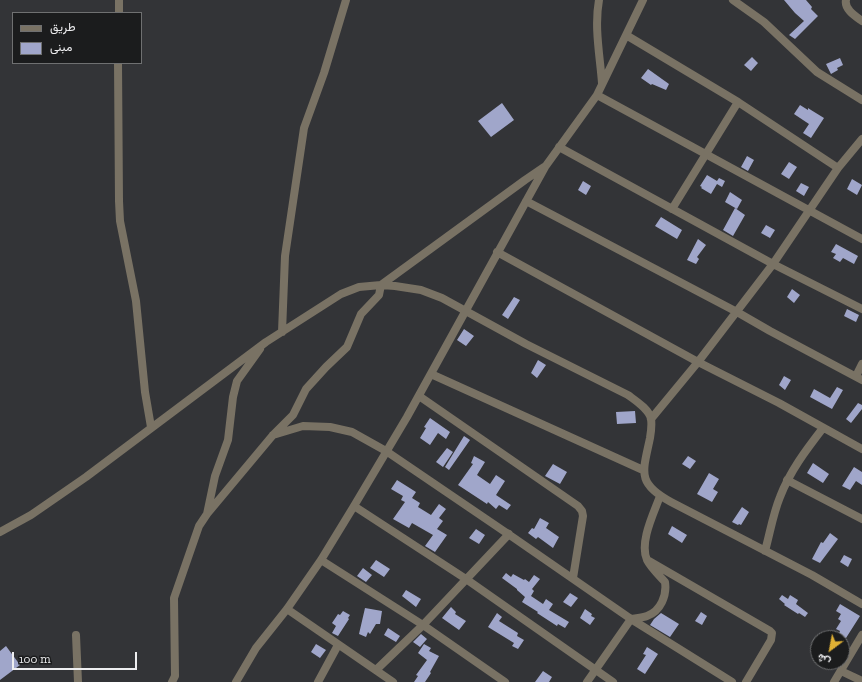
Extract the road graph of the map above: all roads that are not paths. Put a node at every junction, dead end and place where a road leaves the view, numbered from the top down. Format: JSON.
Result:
{"nodes":[{"id":1,"x":119,"y":0,"type":"edge"},
{"id":2,"x":346,"y":0,"type":"edge"},
{"id":3,"x":599,"y":0,"type":"edge"},
{"id":4,"x":643,"y":0,"type":"edge"},
{"id":5,"x":733,"y":0,"type":"edge"},
{"id":6,"x":846,"y":0,"type":"edge"},
{"id":7,"x":119,"y":12,"type":"edge"},
{"id":8,"x":862,"y":21,"type":"edge"},
{"id":9,"x":626,"y":35,"type":"junction"},
{"id":10,"x":118,"y":64,"type":"edge"},
{"id":11,"x":602,"y":84,"type":"junction"},
{"id":12,"x":597,"y":95,"type":"junction"},
{"id":13,"x":862,"y":100,"type":"edge"},
{"id":14,"x":738,"y":102,"type":"junction"},
{"id":15,"x":862,"y":139,"type":"edge"},
{"id":16,"x":559,"y":147,"type":"junction"},
{"id":17,"x":706,"y":154,"type":"junction"},
{"id":18,"x":545,"y":167,"type":"junction"},
{"id":19,"x":838,"y":168,"type":"junction"},
{"id":20,"x":526,"y":201,"type":"junction"},
{"id":21,"x":672,"y":209,"type":"junction"},
{"id":22,"x":809,"y":210,"type":"junction"},
{"id":23,"x":862,"y":239,"type":"edge"},
{"id":24,"x":497,"y":252,"type":"junction"},
{"id":25,"x":773,"y":264,"type":"junction"},
{"id":26,"x":381,"y":285,"type":"junction"},
{"id":27,"x":862,"y":309,"type":"edge"},
{"id":28,"x":466,"y":311,"type":"junction"},
{"id":29,"x":737,"y":312,"type":"junction"},
{"id":30,"x":282,"y":332,"type":"junction"},
{"id":31,"x":266,"y":342,"type":"junction"},
{"id":32,"x":698,"y":362,"type":"junction"},
{"id":33,"x":862,"y":364,"type":"edge"},
{"id":34,"x":431,"y":374,"type":"junction"},
{"id":35,"x":859,"y":378,"type":"edge"},
{"id":36,"x":419,"y":396,"type":"junction"},
{"id":37,"x":651,"y":419,"type":"junction"},
{"id":38,"x":151,"y":428,"type":"junction"},
{"id":39,"x":823,"y":428,"type":"junction"},
{"id":40,"x":273,"y":435,"type":"junction"},
{"id":41,"x":862,"y":449,"type":"edge"},
{"id":42,"x":386,"y":452,"type":"junction"},
{"id":43,"x":643,"y":470,"type":"junction"},
{"id":44,"x":787,"y":480,"type":"junction"},
{"id":45,"x":660,"y":496,"type":"junction"},
{"id":46,"x":354,"y":506,"type":"junction"},
{"id":47,"x":207,"y":514,"type":"junction"},
{"id":48,"x":862,"y":519,"type":"edge"},
{"id":49,"x":0,"y":532,"type":"edge"},
{"id":50,"x":509,"y":534,"type":"junction"},
{"id":51,"x":765,"y":551,"type":"junction"},
{"id":52,"x":647,"y":559,"type":"junction"},
{"id":53,"x":321,"y":560,"type":"junction"},
{"id":54,"x":573,"y":578,"type":"junction"},
{"id":55,"x":466,"y":579,"type":"junction"},
{"id":56,"x":862,"y":604,"type":"edge"},
{"id":57,"x":288,"y":609,"type":"junction"},
{"id":58,"x":631,"y":618,"type":"junction"},
{"id":59,"x":423,"y":625,"type":"junction"},
{"id":60,"x":76,"y":635,"type":"dead end"},
{"id":61,"x":862,"y":635,"type":"edge"},
{"id":62,"x":338,"y":645,"type":"junction"},
{"id":63,"x":376,"y":670,"type":"junction"},
{"id":64,"x":596,"y":670,"type":"junction"},
{"id":65,"x":841,"y":671,"type":"junction"},
{"id":66,"x":862,"y":681,"type":"edge"},
{"id":67,"x":78,"y":682,"type":"edge"},
{"id":68,"x":172,"y":682,"type":"edge"},
{"id":69,"x":236,"y":682,"type":"edge"},
{"id":70,"x":318,"y":682,"type":"edge"},
{"id":71,"x":393,"y":682,"type":"edge"},
{"id":72,"x":505,"y":682,"type":"edge"},
{"id":73,"x":587,"y":682,"type":"edge"},
{"id":74,"x":613,"y":682,"type":"edge"},
{"id":75,"x":732,"y":682,"type":"edge"},
{"id":76,"x":746,"y":682,"type":"edge"},
{"id":77,"x":834,"y":682,"type":"edge"}],
"edges":[{"from":1,"to":7,"type":"street"},
{"from":2,"to":30,"type":"street"},
{"from":3,"to":11,"type":"street"},
{"from":4,"to":9,"type":"street"},
{"from":5,"to":13,"type":"street"},
{"from":6,"to":8,"type":"street"},
{"from":9,"to":11,"type":"street"},
{"from":9,"to":14,"type":"street"},
{"from":10,"to":38,"type":"street"},
{"from":11,"to":12,"type":"street"},
{"from":12,"to":16,"type":"street"},
{"from":12,"to":17,"type":"street"},
{"from":14,"to":17,"type":"street"},
{"from":14,"to":19,"type":"street"},
{"from":15,"to":19,"type":"street"},
{"from":16,"to":18,"type":"street"},
{"from":16,"to":21,"type":"street"},
{"from":17,"to":21,"type":"street"},
{"from":17,"to":22,"type":"street"},
{"from":18,"to":20,"type":"street"},
{"from":18,"to":26,"type":"street"},
{"from":19,"to":22,"type":"street"},
{"from":20,"to":24,"type":"street"},
{"from":20,"to":29,"type":"street"},
{"from":21,"to":25,"type":"street"},
{"from":22,"to":23,"type":"street"},
{"from":22,"to":25,"type":"street"},
{"from":24,"to":28,"type":"street"},
{"from":24,"to":32,"type":"street"},
{"from":25,"to":27,"type":"street"},
{"from":25,"to":29,"type":"street"},
{"from":26,"to":28,"type":"street"},
{"from":26,"to":30,"type":"street"},
{"from":26,"to":40,"type":"street"},
{"from":28,"to":34,"type":"street"},
{"from":28,"to":37,"type":"street"},
{"from":29,"to":32,"type":"street"},
{"from":29,"to":35,"type":"street"},
{"from":30,"to":31,"type":"street"},
{"from":31,"to":38,"type":"street"},
{"from":31,"to":47,"type":"street"},
{"from":32,"to":37,"type":"street"},
{"from":32,"to":39,"type":"street"},
{"from":33,"to":35,"type":"street"},
{"from":34,"to":36,"type":"street"},
{"from":34,"to":43,"type":"street"},
{"from":36,"to":42,"type":"street"},
{"from":36,"to":54,"type":"street"},
{"from":37,"to":43,"type":"street"},
{"from":38,"to":49,"type":"street"},
{"from":39,"to":41,"type":"street"},
{"from":39,"to":44,"type":"street"},
{"from":40,"to":42,"type":"street"},
{"from":40,"to":47,"type":"street"},
{"from":42,"to":46,"type":"street"},
{"from":42,"to":50,"type":"street"},
{"from":43,"to":45,"type":"street"},
{"from":44,"to":48,"type":"street"},
{"from":44,"to":51,"type":"street"},
{"from":45,"to":51,"type":"street"},
{"from":45,"to":52,"type":"street"},
{"from":46,"to":53,"type":"street"},
{"from":46,"to":55,"type":"street"},
{"from":47,"to":68,"type":"street"},
{"from":50,"to":54,"type":"street"},
{"from":50,"to":55,"type":"street"},
{"from":51,"to":56,"type":"street"},
{"from":52,"to":58,"type":"street"},
{"from":52,"to":76,"type":"street"},
{"from":53,"to":57,"type":"street"},
{"from":53,"to":59,"type":"street"},
{"from":54,"to":58,"type":"street"},
{"from":55,"to":59,"type":"street"},
{"from":55,"to":64,"type":"street"},
{"from":57,"to":62,"type":"street"},
{"from":57,"to":69,"type":"street"},
{"from":58,"to":64,"type":"street"},
{"from":58,"to":75,"type":"street"},
{"from":59,"to":63,"type":"street"},
{"from":59,"to":72,"type":"street"},
{"from":60,"to":67,"type":"street"},
{"from":61,"to":65,"type":"street"},
{"from":62,"to":63,"type":"street"},
{"from":62,"to":70,"type":"street"},
{"from":63,"to":71,"type":"street"},
{"from":64,"to":73,"type":"street"},
{"from":64,"to":74,"type":"street"},
{"from":65,"to":66,"type":"street"},
{"from":65,"to":77,"type":"street"}]}
